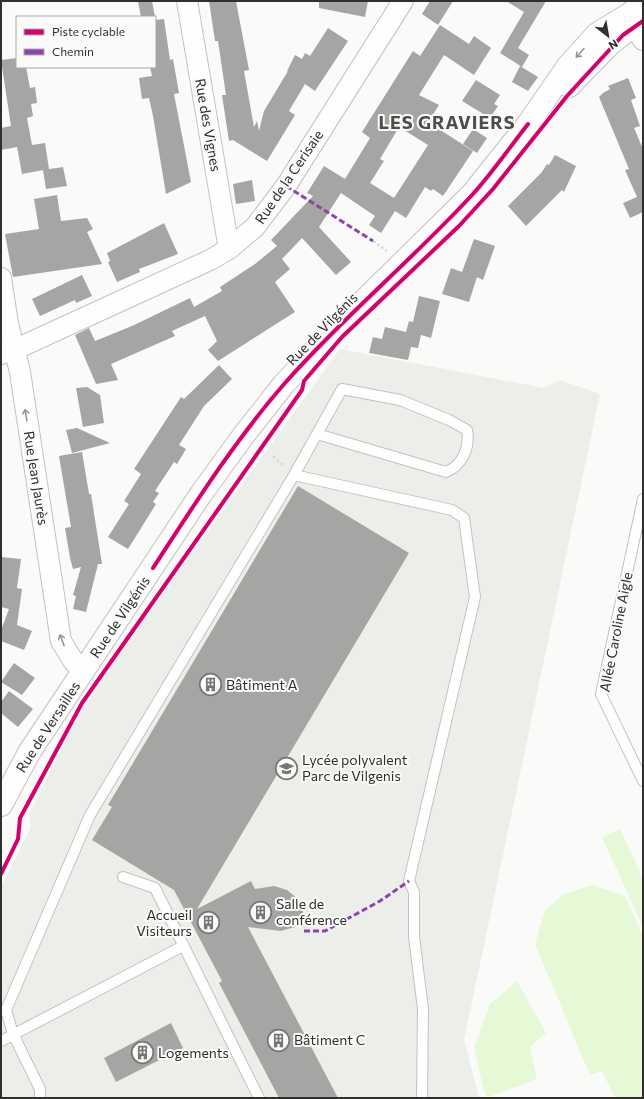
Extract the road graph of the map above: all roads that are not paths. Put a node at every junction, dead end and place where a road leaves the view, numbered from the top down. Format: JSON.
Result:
{"nodes":[{"id":1,"x":187,"y":1,"type":"edge"},
{"id":2,"x":403,"y":1,"type":"edge"},
{"id":3,"x":638,"y":20,"type":"edge"},
{"id":4,"x":229,"y":249,"type":"junction"},
{"id":5,"x":1,"y":278,"type":"edge"},
{"id":6,"x":8,"y":352,"type":"edge"},
{"id":7,"x":316,"y":434,"type":"junction"},
{"id":8,"x":294,"y":475,"type":"junction"},
{"id":9,"x":643,"y":499,"type":"edge"},
{"id":10,"x":84,"y":672,"type":"junction"},
{"id":11,"x":643,"y":781,"type":"edge"},
{"id":12,"x":1,"y":805,"type":"edge"},
{"id":13,"x":124,"y":877,"type":"dead end"},
{"id":14,"x":183,"y":946,"type":"junction"},
{"id":15,"x":13,"y":1034,"type":"junction"},
{"id":16,"x":1,"y":1041,"type":"edge"},
{"id":17,"x":40,"y":1098,"type":"edge"},
{"id":18,"x":258,"y":1098,"type":"edge"},
{"id":19,"x":422,"y":1098,"type":"edge"}],
"edges":[{"from":1,"to":4,"type":"street","name":"Rue des Vignes"},
{"from":2,"to":4,"type":"street","name":"Rue de la Cerisaie"},
{"from":3,"to":10,"type":"street","name":"Rue de Vilgénis"},
{"from":4,"to":6,"type":"street","name":"Rue de la Cerisaie"},
{"from":5,"to":6,"type":"street","name":"Rue Jean Jaurès"},
{"from":10,"to":6,"type":"street","name":"Rue Jean Jaurès","one_way":true},
{"from":7,"to":7,"type":"lane"},
{"from":7,"to":8,"type":"lane"},
{"from":8,"to":15,"type":"lane"},
{"from":8,"to":19,"type":"lane"},
{"from":9,"to":11,"type":"lane","name":"Allée Caroline Aigle"},
{"from":10,"to":12,"type":"street","name":"Rue de Versailles"},
{"from":13,"to":14,"type":"lane"},
{"from":14,"to":15,"type":"lane"},
{"from":14,"to":18,"type":"lane"},
{"from":15,"to":16,"type":"lane"},
{"from":15,"to":17,"type":"lane"}]}
